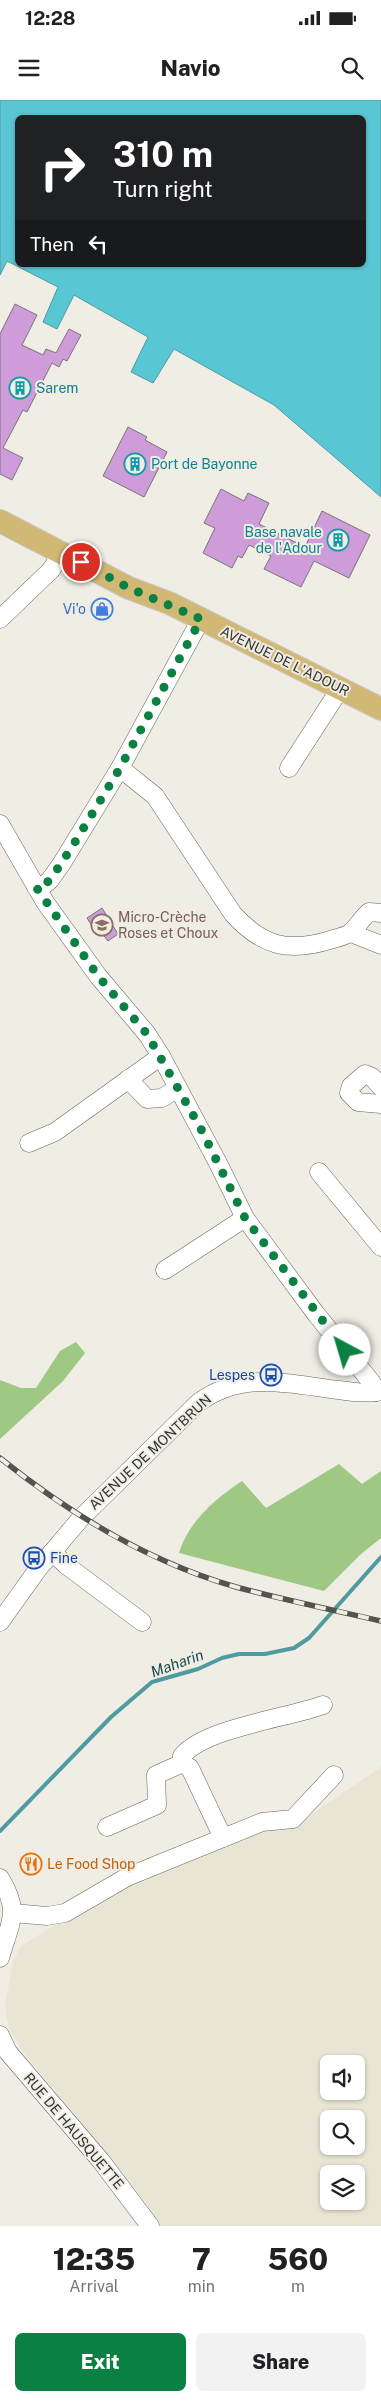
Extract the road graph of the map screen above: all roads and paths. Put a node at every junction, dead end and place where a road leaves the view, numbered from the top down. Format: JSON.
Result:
{"nodes":[{"id":1,"x":0,"y":521,"type":"edge"},
{"id":2,"x":62,"y":553,"type":"junction"},
{"id":3,"x":0,"y":619,"type":"edge"},
{"id":4,"x":201,"y":619,"type":"junction"},
{"id":5,"x":340,"y":689,"type":"junction"},
{"id":6,"x":381,"y":709,"type":"edge"},
{"id":7,"x":120,"y":768,"type":"junction"},
{"id":8,"x":289,"y":768,"type":"dead end"},
{"id":9,"x":0,"y":824,"type":"edge"},
{"id":10,"x":36,"y":887,"type":"junction"},
{"id":11,"x":381,"y":913,"type":"edge"},
{"id":12,"x":351,"y":933,"type":"junction"},
{"id":13,"x":381,"y":945,"type":"edge"},
{"id":14,"x":161,"y":1056,"type":"junction"},
{"id":15,"x":128,"y":1079,"type":"junction"},
{"id":16,"x":381,"y":1087,"type":"edge"},
{"id":17,"x":178,"y":1088,"type":"junction"},
{"id":18,"x":381,"y":1104,"type":"edge"},
{"id":19,"x":29,"y":1143,"type":"dead end"},
{"id":20,"x":319,"y":1172,"type":"dead end"},
{"id":21,"x":245,"y":1218,"type":"junction"},
{"id":22,"x":381,"y":1247,"type":"edge"},
{"id":23,"x":165,"y":1270,"type":"dead end"},
{"id":24,"x":378,"y":1391,"type":"edge"},
{"id":25,"x":52,"y":1552,"type":"junction"},
{"id":26,"x":0,"y":1622,"type":"edge"},
{"id":27,"x":142,"y":1622,"type":"dead end"},
{"id":28,"x":323,"y":1705,"type":"dead end"},
{"id":29,"x":183,"y":1763,"type":"junction"},
{"id":30,"x":334,"y":1775,"type":"dead end"},
{"id":31,"x":107,"y":1827,"type":"dead end"},
{"id":32,"x":223,"y":1838,"type":"junction"},
{"id":33,"x":0,"y":1878,"type":"edge"},
{"id":34,"x":14,"y":1913,"type":"junction"},
{"id":35,"x":0,"y":1958,"type":"edge"},
{"id":36,"x":0,"y":2035,"type":"edge"},
{"id":37,"x":150,"y":2226,"type":"edge"}],
"edges":[{"from":1,"to":2,"type":"main road","name":"AVENUE DE L'ADOUR"},
{"from":2,"to":3,"type":"street"},
{"from":2,"to":4,"type":"main road","name":"AVENUE DE L'ADOUR"},
{"from":4,"to":5,"type":"main road","name":"AVENUE DE L'ADOUR"},
{"from":4,"to":7,"type":"street"},
{"from":5,"to":6,"type":"main road","name":"AVENUE DE L'ADOUR"},
{"from":5,"to":8,"type":"street"},
{"from":7,"to":10,"type":"street"},
{"from":7,"to":12,"type":"street"},
{"from":9,"to":10,"type":"street"},
{"from":10,"to":14,"type":"street"},
{"from":11,"to":12,"type":"street"},
{"from":12,"to":13,"type":"street"},
{"from":14,"to":15,"type":"street"},
{"from":14,"to":17,"type":"street"},
{"from":15,"to":17,"type":"street"},
{"from":15,"to":19,"type":"street"},
{"from":16,"to":18,"type":"street"},
{"from":17,"to":21,"type":"street"},
{"from":20,"to":22,"type":"street"},
{"from":21,"to":23,"type":"street"},
{"from":21,"to":24,"type":"street"},
{"from":24,"to":25,"type":"street","name":"AVENUE DE MONTBRUN"},
{"from":25,"to":26,"type":"street","name":"AVENUE DE MONTBRUN"},
{"from":25,"to":27,"type":"street"},
{"from":28,"to":29,"type":"street"},
{"from":29,"to":31,"type":"street"},
{"from":29,"to":32,"type":"street"},
{"from":30,"to":32,"type":"street"},
{"from":32,"to":34,"type":"street"},
{"from":33,"to":34,"type":"street"},
{"from":34,"to":35,"type":"street"},
{"from":36,"to":37,"type":"street","name":"RUE DE HAUSQUETTE"}]}
